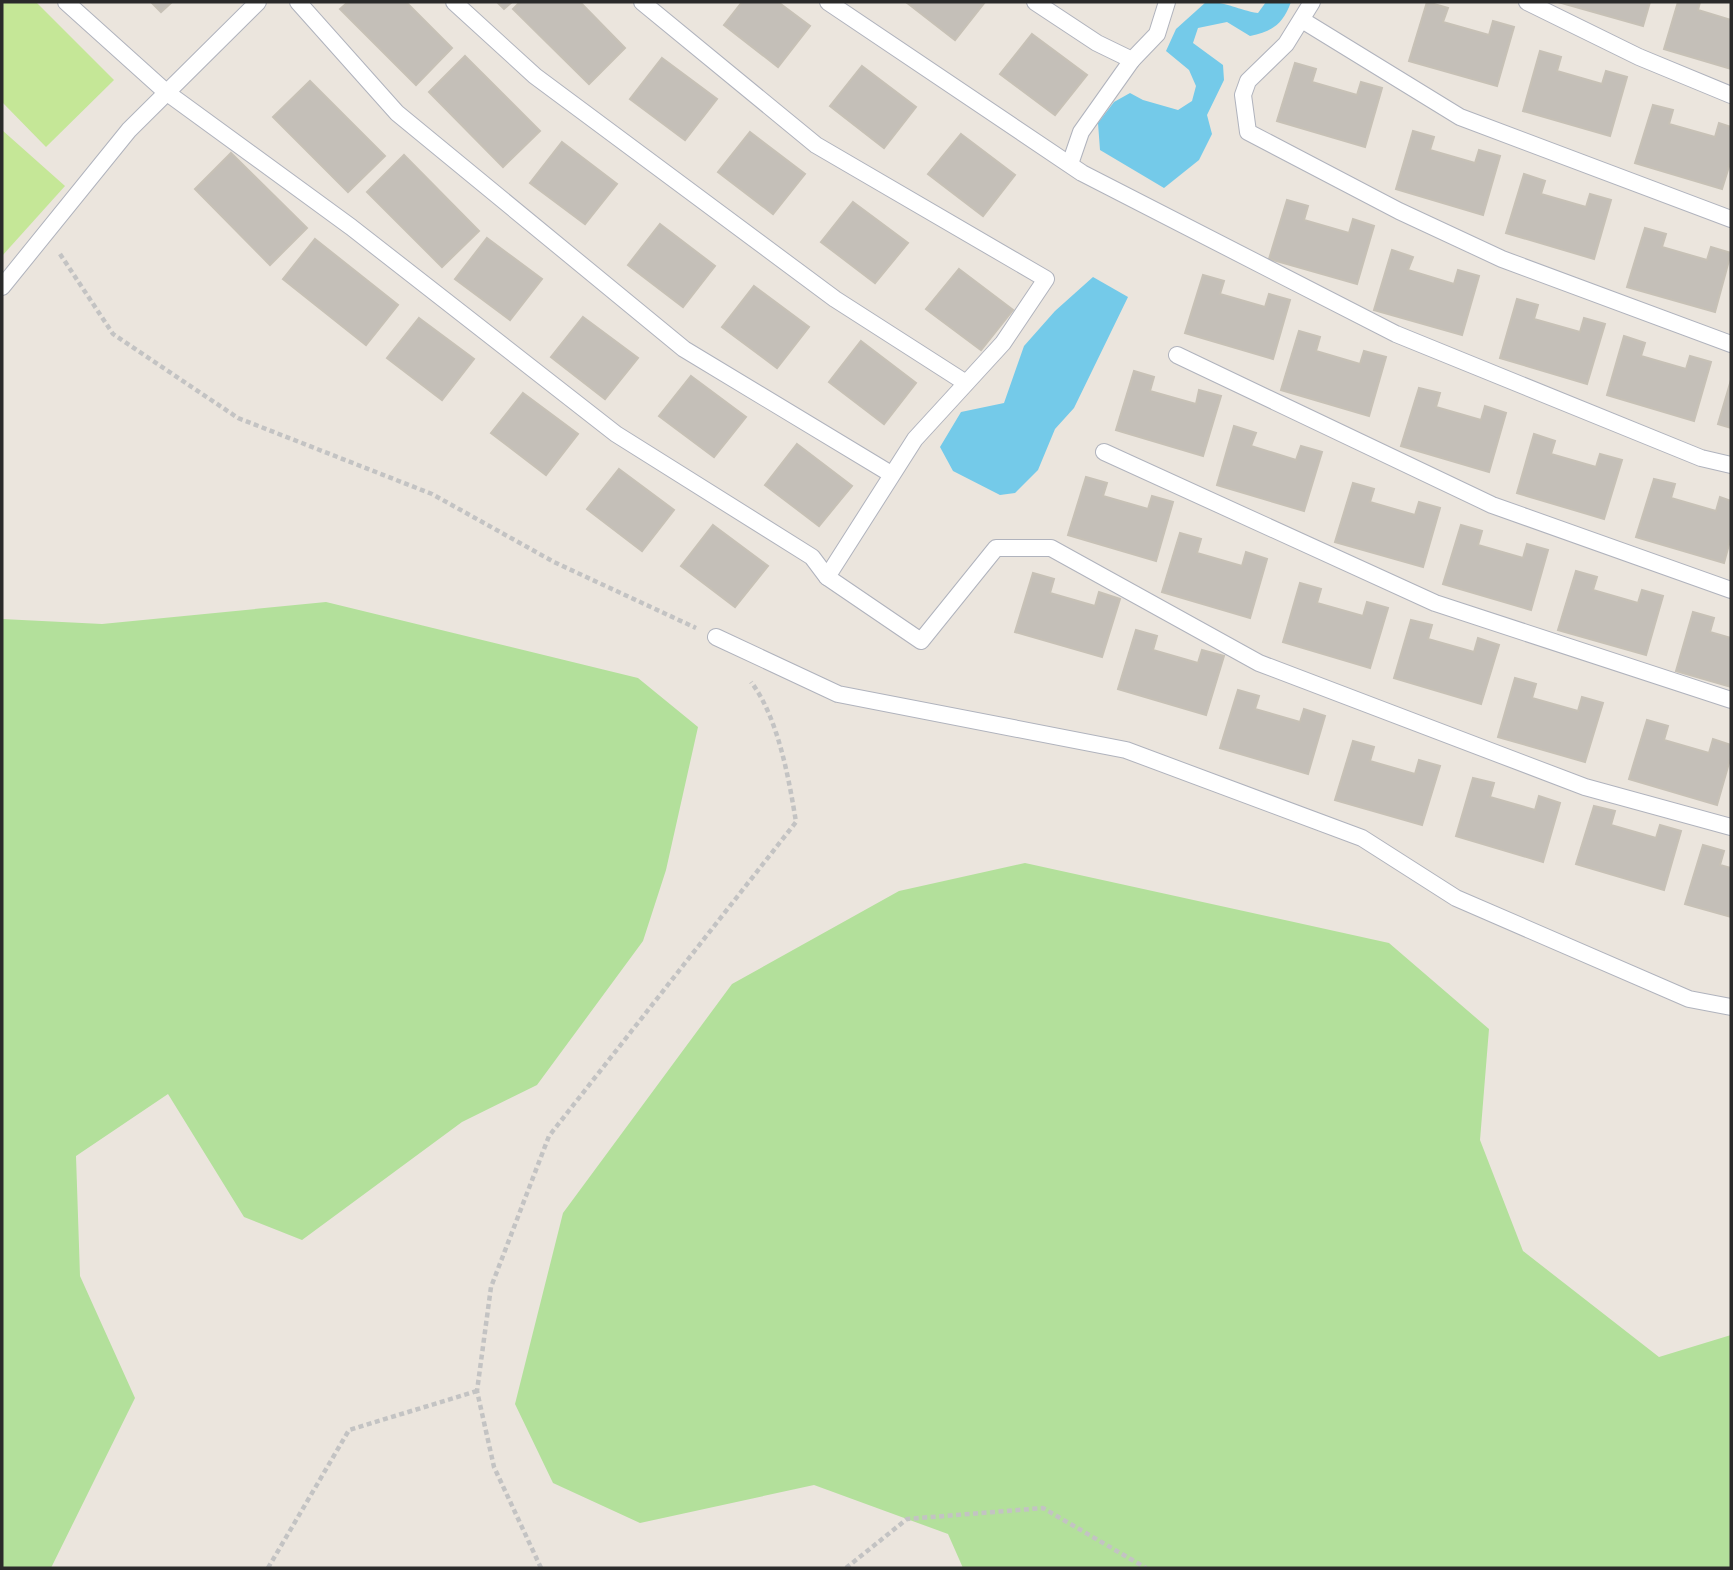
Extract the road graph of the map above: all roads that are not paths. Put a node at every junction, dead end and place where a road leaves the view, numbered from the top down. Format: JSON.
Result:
{"nodes":[{"id":1,"x":66,"y":2,"type":"edge"},
{"id":2,"x":258,"y":2,"type":"edge"},
{"id":3,"x":298,"y":2,"type":"edge"},
{"id":4,"x":454,"y":2,"type":"edge"},
{"id":5,"x":642,"y":2,"type":"edge"},
{"id":6,"x":828,"y":2,"type":"edge"},
{"id":7,"x":1035,"y":2,"type":"edge"},
{"id":8,"x":1167,"y":2,"type":"edge"},
{"id":9,"x":1312,"y":2,"type":"edge"},
{"id":10,"x":1527,"y":2,"type":"edge"},
{"id":11,"x":1302,"y":20,"type":"junction"},
{"id":12,"x":1132,"y":60,"type":"junction"},
{"id":13,"x":166,"y":92,"type":"junction"},
{"id":14,"x":1731,"y":95,"type":"edge"},
{"id":15,"x":1070,"y":164,"type":"junction"},
{"id":16,"x":1731,"y":219,"type":"edge"},
{"id":17,"x":2,"y":287,"type":"edge"},
{"id":18,"x":1731,"y":344,"type":"edge"},
{"id":19,"x":1177,"y":355,"type":"dead end"},
{"id":20,"x":966,"y":383,"type":"junction"},
{"id":21,"x":1104,"y":452,"type":"dead end"},
{"id":22,"x":1731,"y":465,"type":"edge"},
{"id":23,"x":891,"y":474,"type":"junction"},
{"id":24,"x":827,"y":577,"type":"junction"},
{"id":25,"x":1731,"y":590,"type":"edge"},
{"id":26,"x":716,"y":637,"type":"road end"},
{"id":27,"x":1731,"y":700,"type":"edge"},
{"id":28,"x":1731,"y":827,"type":"edge"},
{"id":29,"x":1731,"y":1007,"type":"edge"}],
"edges":[{"from":1,"to":13,"type":"lane"},
{"from":2,"to":13,"type":"lane"},
{"from":3,"to":23,"type":"lane"},
{"from":4,"to":20,"type":"lane"},
{"from":5,"to":20,"type":"lane"},
{"from":6,"to":15,"type":"lane"},
{"from":7,"to":12,"type":"lane"},
{"from":8,"to":12,"type":"lane"},
{"from":9,"to":11,"type":"lane"},
{"from":10,"to":14,"type":"lane"},
{"from":11,"to":16,"type":"lane"},
{"from":11,"to":18,"type":"lane"},
{"from":12,"to":15,"type":"lane"},
{"from":13,"to":17,"type":"lane"},
{"from":13,"to":24,"type":"lane"},
{"from":15,"to":22,"type":"lane"},
{"from":19,"to":25,"type":"lane"},
{"from":20,"to":23,"type":"lane"},
{"from":21,"to":27,"type":"lane"},
{"from":23,"to":24,"type":"lane"},
{"from":24,"to":28,"type":"lane"},
{"from":26,"to":29,"type":"lane"}]}
